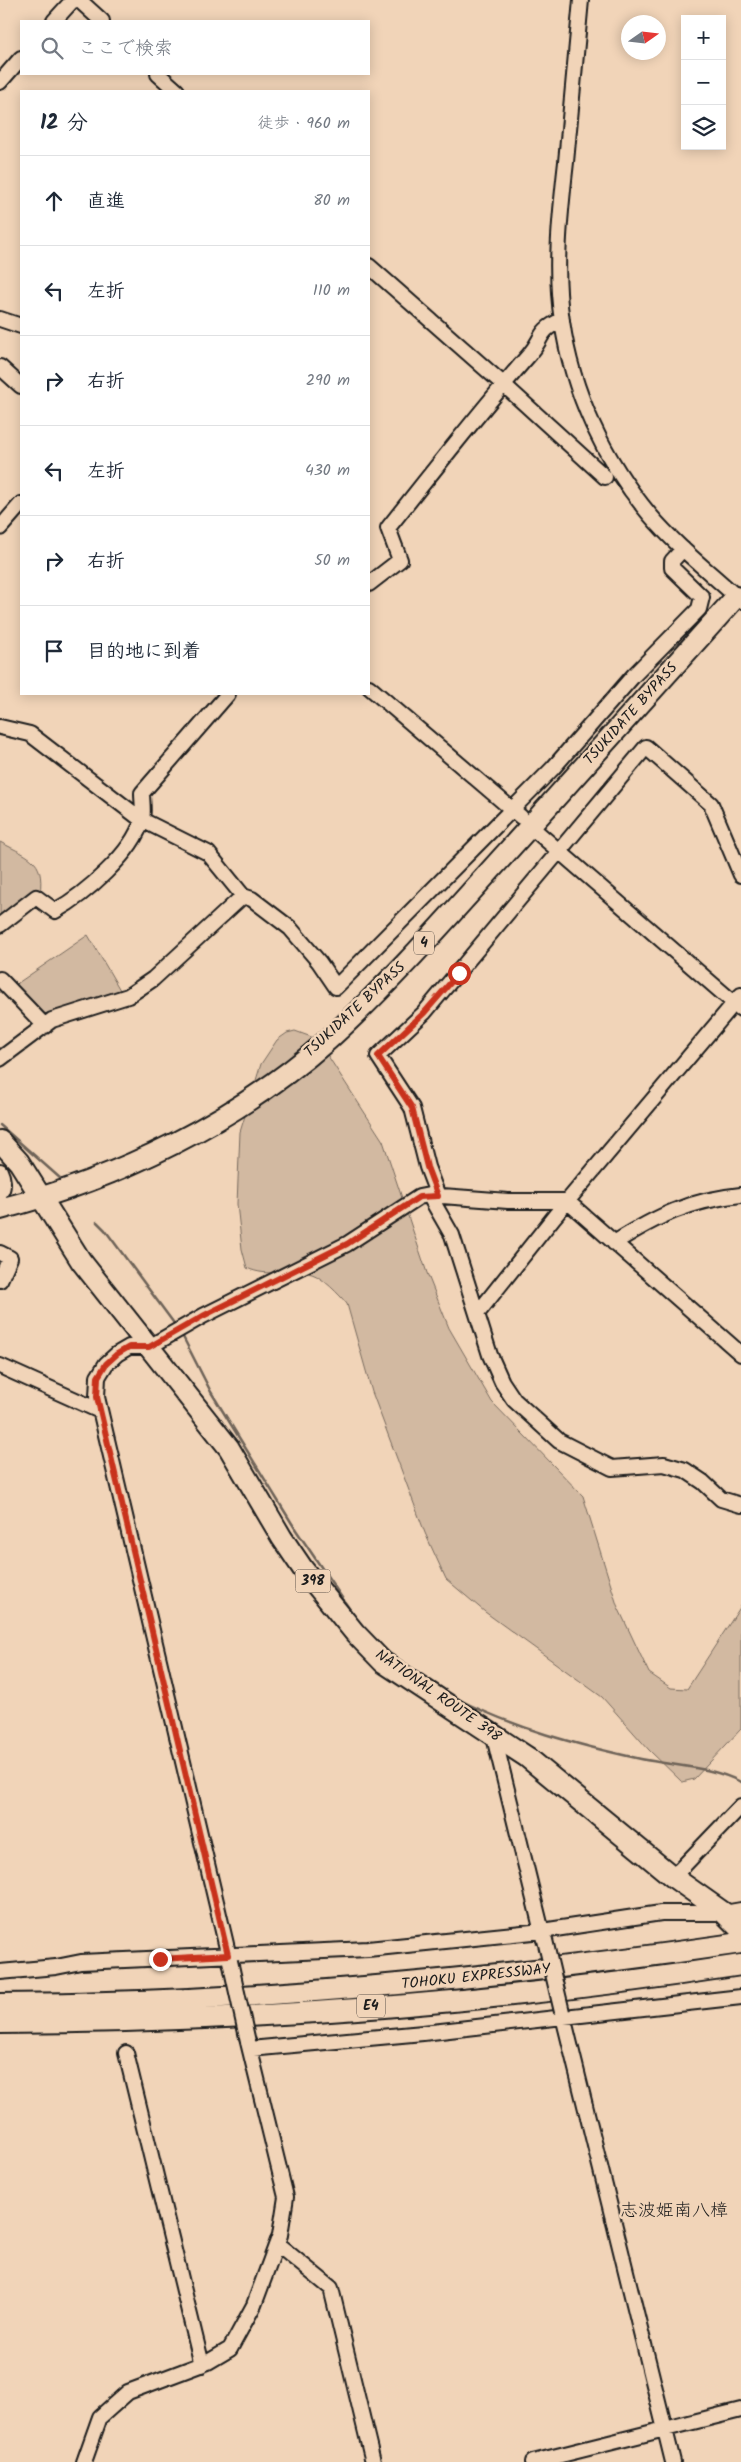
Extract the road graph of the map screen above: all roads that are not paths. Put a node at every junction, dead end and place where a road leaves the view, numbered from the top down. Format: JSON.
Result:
{"nodes":[{"id":1,"x":73,"y":0,"type":"edge"},
{"id":2,"x":79,"y":0,"type":"edge"},
{"id":3,"x":581,"y":0,"type":"edge"},
{"id":4,"x":55,"y":20,"type":"edge"},
{"id":5,"x":101,"y":20,"type":"edge"},
{"id":6,"x":20,"y":59,"type":"edge"},
{"id":7,"x":159,"y":75,"type":"edge"},
{"id":8,"x":0,"y":82,"type":"edge"},
{"id":9,"x":176,"y":90,"type":"edge"},
{"id":10,"x":370,"y":267,"type":"edge"},
{"id":11,"x":0,"y":319,"type":"edge"},
{"id":12,"x":562,"y":320,"type":"junction"},
{"id":13,"x":20,"y":326,"type":"edge"},
{"id":14,"x":0,"y":367,"type":"edge"},
{"id":15,"x":503,"y":384,"type":"junction"},
{"id":16,"x":20,"y":385,"type":"edge"},
{"id":17,"x":605,"y":477,"type":"dead end"},
{"id":18,"x":20,"y":505,"type":"edge"},
{"id":19,"x":0,"y":528,"type":"edge"},
{"id":20,"x":683,"y":549,"type":"junction"},
{"id":21,"x":370,"y":583,"type":"edge"},
{"id":22,"x":738,"y":599,"type":"edge"},
{"id":23,"x":370,"y":688,"type":"edge"},
{"id":24,"x":227,"y":695,"type":"edge"},
{"id":25,"x":0,"y":727,"type":"edge"},
{"id":26,"x":516,"y":813,"type":"junction"},
{"id":27,"x":142,"y":820,"type":"junction"},
{"id":28,"x":538,"y":832,"type":"dead end"},
{"id":29,"x":560,"y":850,"type":"junction"},
{"id":30,"x":741,"y":875,"type":"edge"},
{"id":31,"x":243,"y":896,"type":"junction"},
{"id":32,"x":0,"y":925,"type":"edge"},
{"id":33,"x":0,"y":979,"type":"edge"},
{"id":34,"x":739,"y":1002,"type":"edge"},
{"id":35,"x":45,"y":1026,"type":"junction"},
{"id":36,"x":0,"y":1059,"type":"edge"},
{"id":37,"x":0,"y":1141,"type":"edge"},
{"id":38,"x":0,"y":1171,"type":"edge"},
{"id":39,"x":0,"y":1193,"type":"edge"},
{"id":40,"x":741,"y":1195,"type":"edge"},
{"id":41,"x":433,"y":1196,"type":"junction"},
{"id":42,"x":41,"y":1197,"type":"junction"},
{"id":43,"x":567,"y":1201,"type":"junction"},
{"id":44,"x":0,"y":1209,"type":"edge"},
{"id":45,"x":614,"y":1243,"type":"junction"},
{"id":46,"x":0,"y":1253,"type":"edge"},
{"id":47,"x":0,"y":1280,"type":"edge"},
{"id":48,"x":477,"y":1314,"type":"junction"},
{"id":49,"x":149,"y":1347,"type":"junction"},
{"id":50,"x":741,"y":1354,"type":"edge"},
{"id":51,"x":0,"y":1366,"type":"edge"},
{"id":52,"x":100,"y":1411,"type":"junction"},
{"id":53,"x":741,"y":1505,"type":"edge"},
{"id":54,"x":494,"y":1737,"type":"junction"},
{"id":55,"x":741,"y":1806,"type":"edge"},
{"id":56,"x":673,"y":1877,"type":"junction"},
{"id":57,"x":735,"y":1921,"type":"edge"},
{"id":58,"x":543,"y":1936,"type":"junction"},
{"id":59,"x":741,"y":1943,"type":"edge"},
{"id":60,"x":648,"y":1957,"type":"junction"},
{"id":61,"x":229,"y":1958,"type":"junction"},
{"id":62,"x":741,"y":1964,"type":"edge"},
{"id":63,"x":741,"y":1970,"type":"edge"},
{"id":64,"x":0,"y":1972,"type":"edge"},
{"id":65,"x":676,"y":1974,"type":"junction"},
{"id":66,"x":741,"y":1997,"type":"edge"},
{"id":67,"x":0,"y":2004,"type":"edge"},
{"id":68,"x":563,"y":2015,"type":"junction"},
{"id":69,"x":0,"y":2023,"type":"edge"},
{"id":70,"x":249,"y":2045,"type":"junction"},
{"id":71,"x":126,"y":2053,"type":"dead end"},
{"id":72,"x":277,"y":2244,"type":"junction"},
{"id":73,"x":202,"y":2365,"type":"junction"},
{"id":74,"x":741,"y":2410,"type":"edge"},
{"id":75,"x":664,"y":2429,"type":"junction"},
{"id":76,"x":84,"y":2462,"type":"edge"},
{"id":77,"x":373,"y":2462,"type":"edge"},
{"id":78,"x":533,"y":2462,"type":"edge"},
{"id":79,"x":673,"y":2462,"type":"edge"}],
"edges":[{"from":1,"to":4,"type":"street"},
{"from":2,"to":5,"type":"street"},
{"from":3,"to":12,"type":"street"},
{"from":6,"to":8,"type":"street"},
{"from":7,"to":9,"type":"street"},
{"from":10,"to":15,"type":"street"},
{"from":11,"to":13,"type":"street"},
{"from":12,"to":15,"type":"street"},
{"from":12,"to":20,"type":"street"},
{"from":14,"to":16,"type":"street"},
{"from":15,"to":17,"type":"street"},
{"from":15,"to":21,"type":"street"},
{"from":18,"to":19,"type":"street"},
{"from":20,"to":22,"type":"street"},
{"from":20,"to":26,"type":"street"},
{"from":22,"to":42,"type":"highway","name":"TSUKIDATE BYPASS","number":"4"},
{"from":23,"to":26,"type":"street"},
{"from":24,"to":27,"type":"street"},
{"from":25,"to":27,"type":"street"},
{"from":26,"to":31,"type":"street"},
{"from":27,"to":31,"type":"street"},
{"from":27,"to":32,"type":"street"},
{"from":28,"to":29,"type":"street"},
{"from":29,"to":30,"type":"street"},
{"from":29,"to":34,"type":"street"},
{"from":29,"to":41,"type":"street"},
{"from":31,"to":35,"type":"street"},
{"from":33,"to":35,"type":"street"},
{"from":34,"to":43,"type":"street"},
{"from":35,"to":36,"type":"street"},
{"from":37,"to":42,"type":"highway","name":"NATIONAL ROUTE 398","number":"398"},
{"from":38,"to":39,"type":"street"},
{"from":40,"to":45,"type":"street"},
{"from":41,"to":43,"type":"street"},
{"from":41,"to":48,"type":"street"},
{"from":41,"to":49,"type":"street"},
{"from":42,"to":44,"type":"highway","name":"TSUKIDATE BYPASS","number":"4"},
{"from":42,"to":49,"type":"highway","name":"NATIONAL ROUTE 398","number":"398"},
{"from":43,"to":45,"type":"street"},
{"from":43,"to":48,"type":"street"},
{"from":45,"to":50,"type":"street"},
{"from":46,"to":47,"type":"street"},
{"from":48,"to":53,"type":"street"},
{"from":49,"to":52,"type":"street"},
{"from":49,"to":54,"type":"highway","name":"NATIONAL ROUTE 398","number":"398"},
{"from":51,"to":52,"type":"street"},
{"from":52,"to":61,"type":"street"},
{"from":54,"to":56,"type":"highway","name":"NATIONAL ROUTE 398","number":"398"},
{"from":54,"to":58,"type":"street"},
{"from":55,"to":56,"type":"street"},
{"from":56,"to":57,"type":"highway","name":"NATIONAL ROUTE 398","number":"398"},
{"from":57,"to":58,"type":"street"},
{"from":57,"to":60,"type":"highway"},
{"from":58,"to":61,"type":"street"},
{"from":58,"to":68,"type":"street","bridge":true},
{"from":59,"to":60,"type":"highway","name":"TOHOKU EXPRESSWAY","number":"E4"},
{"from":60,"to":67,"type":"highway","name":"TOHOKU EXPRESSWAY","number":"E4"},
{"from":61,"to":64,"type":"street"},
{"from":61,"to":70,"type":"street","bridge":true},
{"from":62,"to":65,"type":"highway","name":"TOHOKU EXPRESSWAY","number":"E4"},
{"from":63,"to":65,"type":"highway"},
{"from":65,"to":69,"type":"highway","name":"TOHOKU EXPRESSWAY","number":"E4"},
{"from":66,"to":68,"type":"street"},
{"from":68,"to":70,"type":"street"},
{"from":68,"to":75,"type":"street"},
{"from":70,"to":72,"type":"street"},
{"from":71,"to":73,"type":"street"},
{"from":72,"to":73,"type":"street"},
{"from":72,"to":77,"type":"street"},
{"from":73,"to":76,"type":"street"},
{"from":74,"to":75,"type":"street"},
{"from":75,"to":78,"type":"street"},
{"from":75,"to":79,"type":"street"}]}
